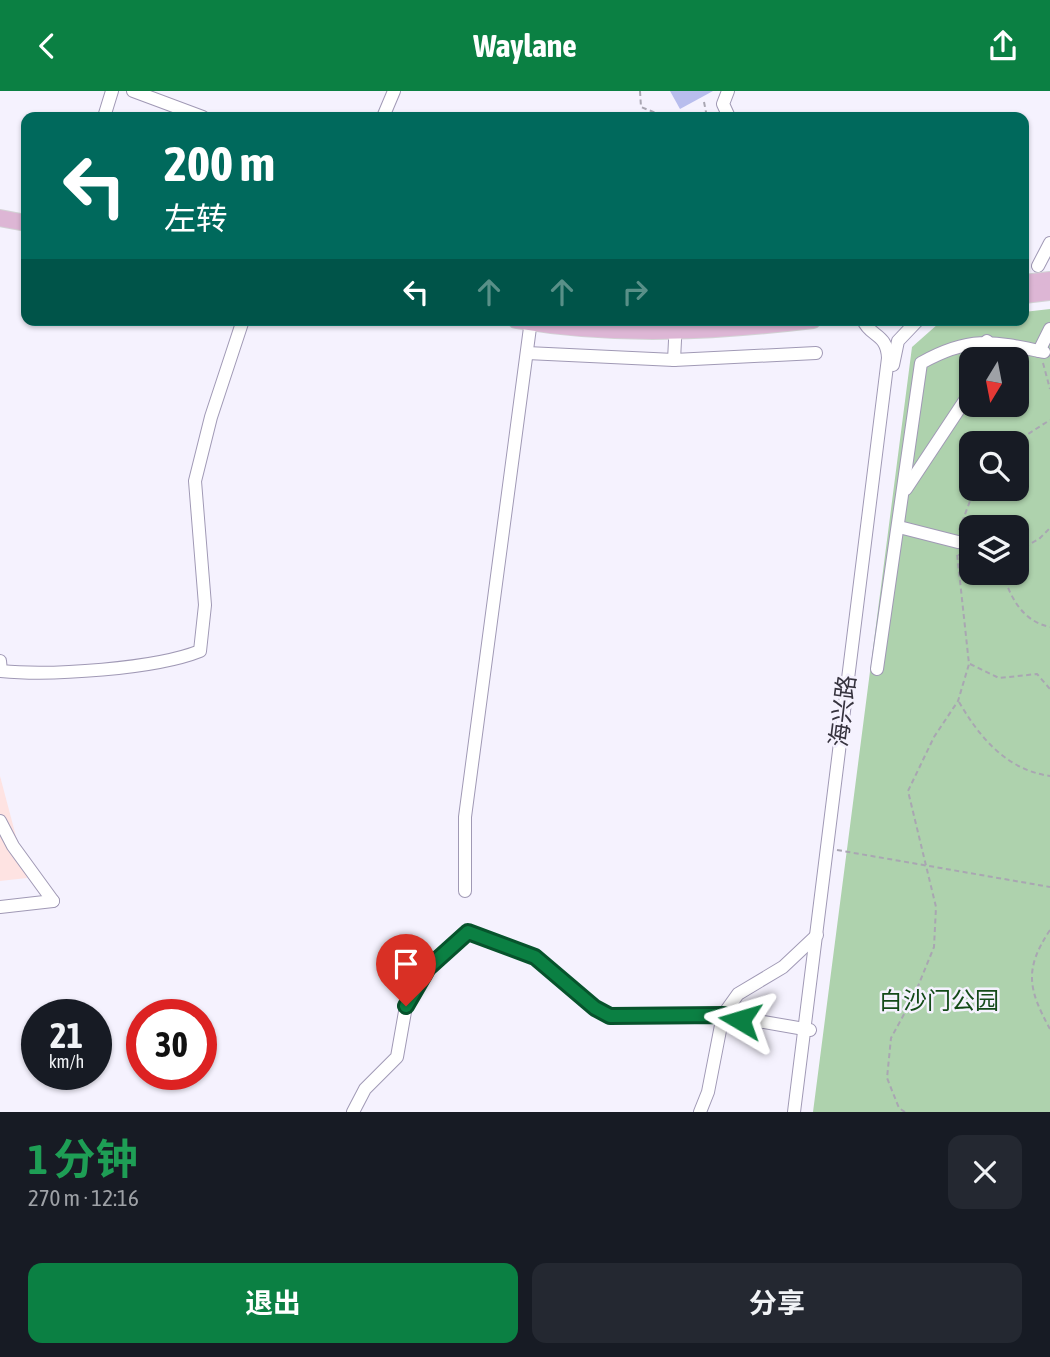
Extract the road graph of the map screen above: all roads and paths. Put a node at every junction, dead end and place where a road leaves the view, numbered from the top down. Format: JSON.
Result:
{"nodes":[{"id":1,"x":112,"y":91,"type":"edge"},
{"id":2,"x":133,"y":91,"type":"edge"},
{"id":3,"x":394,"y":91,"type":"edge"},
{"id":4,"x":640,"y":91,"type":"edge"},
{"id":5,"x":728,"y":91,"type":"edge"},
{"id":6,"x":704,"y":102,"type":"dead end"},
{"id":7,"x":106,"y":112,"type":"edge"},
{"id":8,"x":190,"y":112,"type":"edge"},
{"id":9,"x":385,"y":112,"type":"edge"},
{"id":10,"x":654,"y":112,"type":"edge"},
{"id":11,"x":706,"y":112,"type":"edge"},
{"id":12,"x":727,"y":112,"type":"edge"},
{"id":13,"x":0,"y":218,"type":"edge"},
{"id":14,"x":21,"y":222,"type":"edge"},
{"id":15,"x":0,"y":229,"type":"edge"},
{"id":16,"x":21,"y":233,"type":"edge"},
{"id":17,"x":1050,"y":243,"type":"edge"},
{"id":18,"x":1038,"y":266,"type":"dead end"},
{"id":19,"x":1050,"y":280,"type":"edge"},
{"id":20,"x":1029,"y":282,"type":"edge"},
{"id":21,"x":1050,"y":292,"type":"edge"},
{"id":22,"x":1029,"y":294,"type":"edge"},
{"id":23,"x":241,"y":326,"type":"edge"},
{"id":24,"x":526,"y":326,"type":"edge"},
{"id":25,"x":563,"y":326,"type":"edge"},
{"id":26,"x":696,"y":326,"type":"edge"},
{"id":27,"x":866,"y":326,"type":"edge"},
{"id":28,"x":911,"y":326,"type":"edge"},
{"id":29,"x":676,"y":327,"type":"edge"},
{"id":30,"x":1050,"y":329,"type":"edge"},
{"id":31,"x":987,"y":341,"type":"junction"},
{"id":32,"x":986,"y":347,"type":"edge"},
{"id":33,"x":527,"y":353,"type":"junction"},
{"id":34,"x":816,"y":353,"type":"dead end"},
{"id":35,"x":674,"y":359,"type":"junction"},
{"id":36,"x":959,"y":409,"type":"edge"},
{"id":37,"x":1050,"y":420,"type":"edge"},
{"id":38,"x":1029,"y":433,"type":"edge"},
{"id":39,"x":903,"y":495,"type":"junction"},
{"id":40,"x":970,"y":501,"type":"edge"},
{"id":41,"x":899,"y":527,"type":"junction"},
{"id":42,"x":1050,"y":528,"type":"edge"},
{"id":43,"x":1029,"y":544,"type":"edge"},
{"id":44,"x":957,"y":548,"type":"junction"},
{"id":45,"x":1008,"y":585,"type":"edge"},
{"id":46,"x":1050,"y":627,"type":"edge"},
{"id":47,"x":0,"y":661,"type":"edge"},
{"id":48,"x":969,"y":664,"type":"junction"},
{"id":49,"x":877,"y":669,"type":"dead end"},
{"id":50,"x":1050,"y":689,"type":"edge"},
{"id":51,"x":958,"y":701,"type":"junction"},
{"id":52,"x":1050,"y":776,"type":"edge"},
{"id":53,"x":0,"y":821,"type":"edge"},
{"id":54,"x":833,"y":849,"type":"junction"},
{"id":55,"x":928,"y":866,"type":"junction"},
{"id":56,"x":1050,"y":887,"type":"edge"},
{"id":57,"x":465,"y":891,"type":"dead end"},
{"id":58,"x":0,"y":907,"type":"edge"},
{"id":59,"x":1050,"y":930,"type":"edge"},
{"id":60,"x":819,"y":933,"type":"junction"},
{"id":61,"x":723,"y":1015,"type":"junction"},
{"id":62,"x":807,"y":1029,"type":"junction"},
{"id":63,"x":1050,"y":1029,"type":"edge"},
{"id":64,"x":353,"y":1112,"type":"edge"},
{"id":65,"x":701,"y":1112,"type":"edge"},
{"id":66,"x":794,"y":1112,"type":"edge"},
{"id":67,"x":800,"y":1112,"type":"edge"},
{"id":68,"x":905,"y":1112,"type":"edge"}],
"edges":[{"from":1,"to":7,"type":"street"},
{"from":2,"to":8,"type":"street"},
{"from":3,"to":9,"type":"street"},
{"from":4,"to":10,"type":"path"},
{"from":5,"to":12,"type":"street"},
{"from":6,"to":11,"type":"path"},
{"from":13,"to":14,"type":"main road"},
{"from":15,"to":16,"type":"main road"},
{"from":17,"to":18,"type":"street"},
{"from":19,"to":20,"type":"main road"},
{"from":21,"to":22,"type":"main road"},
{"from":23,"to":47,"type":"street"},
{"from":24,"to":33,"type":"street"},
{"from":25,"to":29,"type":"main road"},
{"from":26,"to":29,"type":"main road"},
{"from":27,"to":60,"type":"street","name":"海兴路"},
{"from":28,"to":54,"type":"street","name":"海兴路"},
{"from":29,"to":35,"type":"street"},
{"from":30,"to":31,"type":"street"},
{"from":31,"to":32,"type":"street"},
{"from":31,"to":39,"type":"street"},
{"from":33,"to":35,"type":"street"},
{"from":33,"to":57,"type":"street"},
{"from":34,"to":35,"type":"street"},
{"from":36,"to":39,"type":"street"},
{"from":37,"to":38,"type":"path"},
{"from":39,"to":41,"type":"street"},
{"from":40,"to":44,"type":"path"},
{"from":41,"to":44,"type":"street"},
{"from":41,"to":49,"type":"street"},
{"from":42,"to":43,"type":"path"},
{"from":44,"to":48,"type":"path"},
{"from":45,"to":46,"type":"path"},
{"from":48,"to":50,"type":"path"},
{"from":48,"to":51,"type":"path"},
{"from":51,"to":52,"type":"path"},
{"from":51,"to":55,"type":"path"},
{"from":53,"to":58,"type":"street"},
{"from":54,"to":55,"type":"path"},
{"from":54,"to":60,"type":"street","name":"海兴路"},
{"from":55,"to":56,"type":"path"},
{"from":55,"to":68,"type":"path"},
{"from":59,"to":63,"type":"path"},
{"from":60,"to":61,"type":"street"},
{"from":60,"to":62,"type":"street","name":"海兴路"},
{"from":61,"to":62,"type":"street"},
{"from":61,"to":64,"type":"street"},
{"from":61,"to":65,"type":"street"},
{"from":62,"to":66,"type":"street","name":"海兴路"},
{"from":62,"to":67,"type":"street","name":"海兴路"}]}
